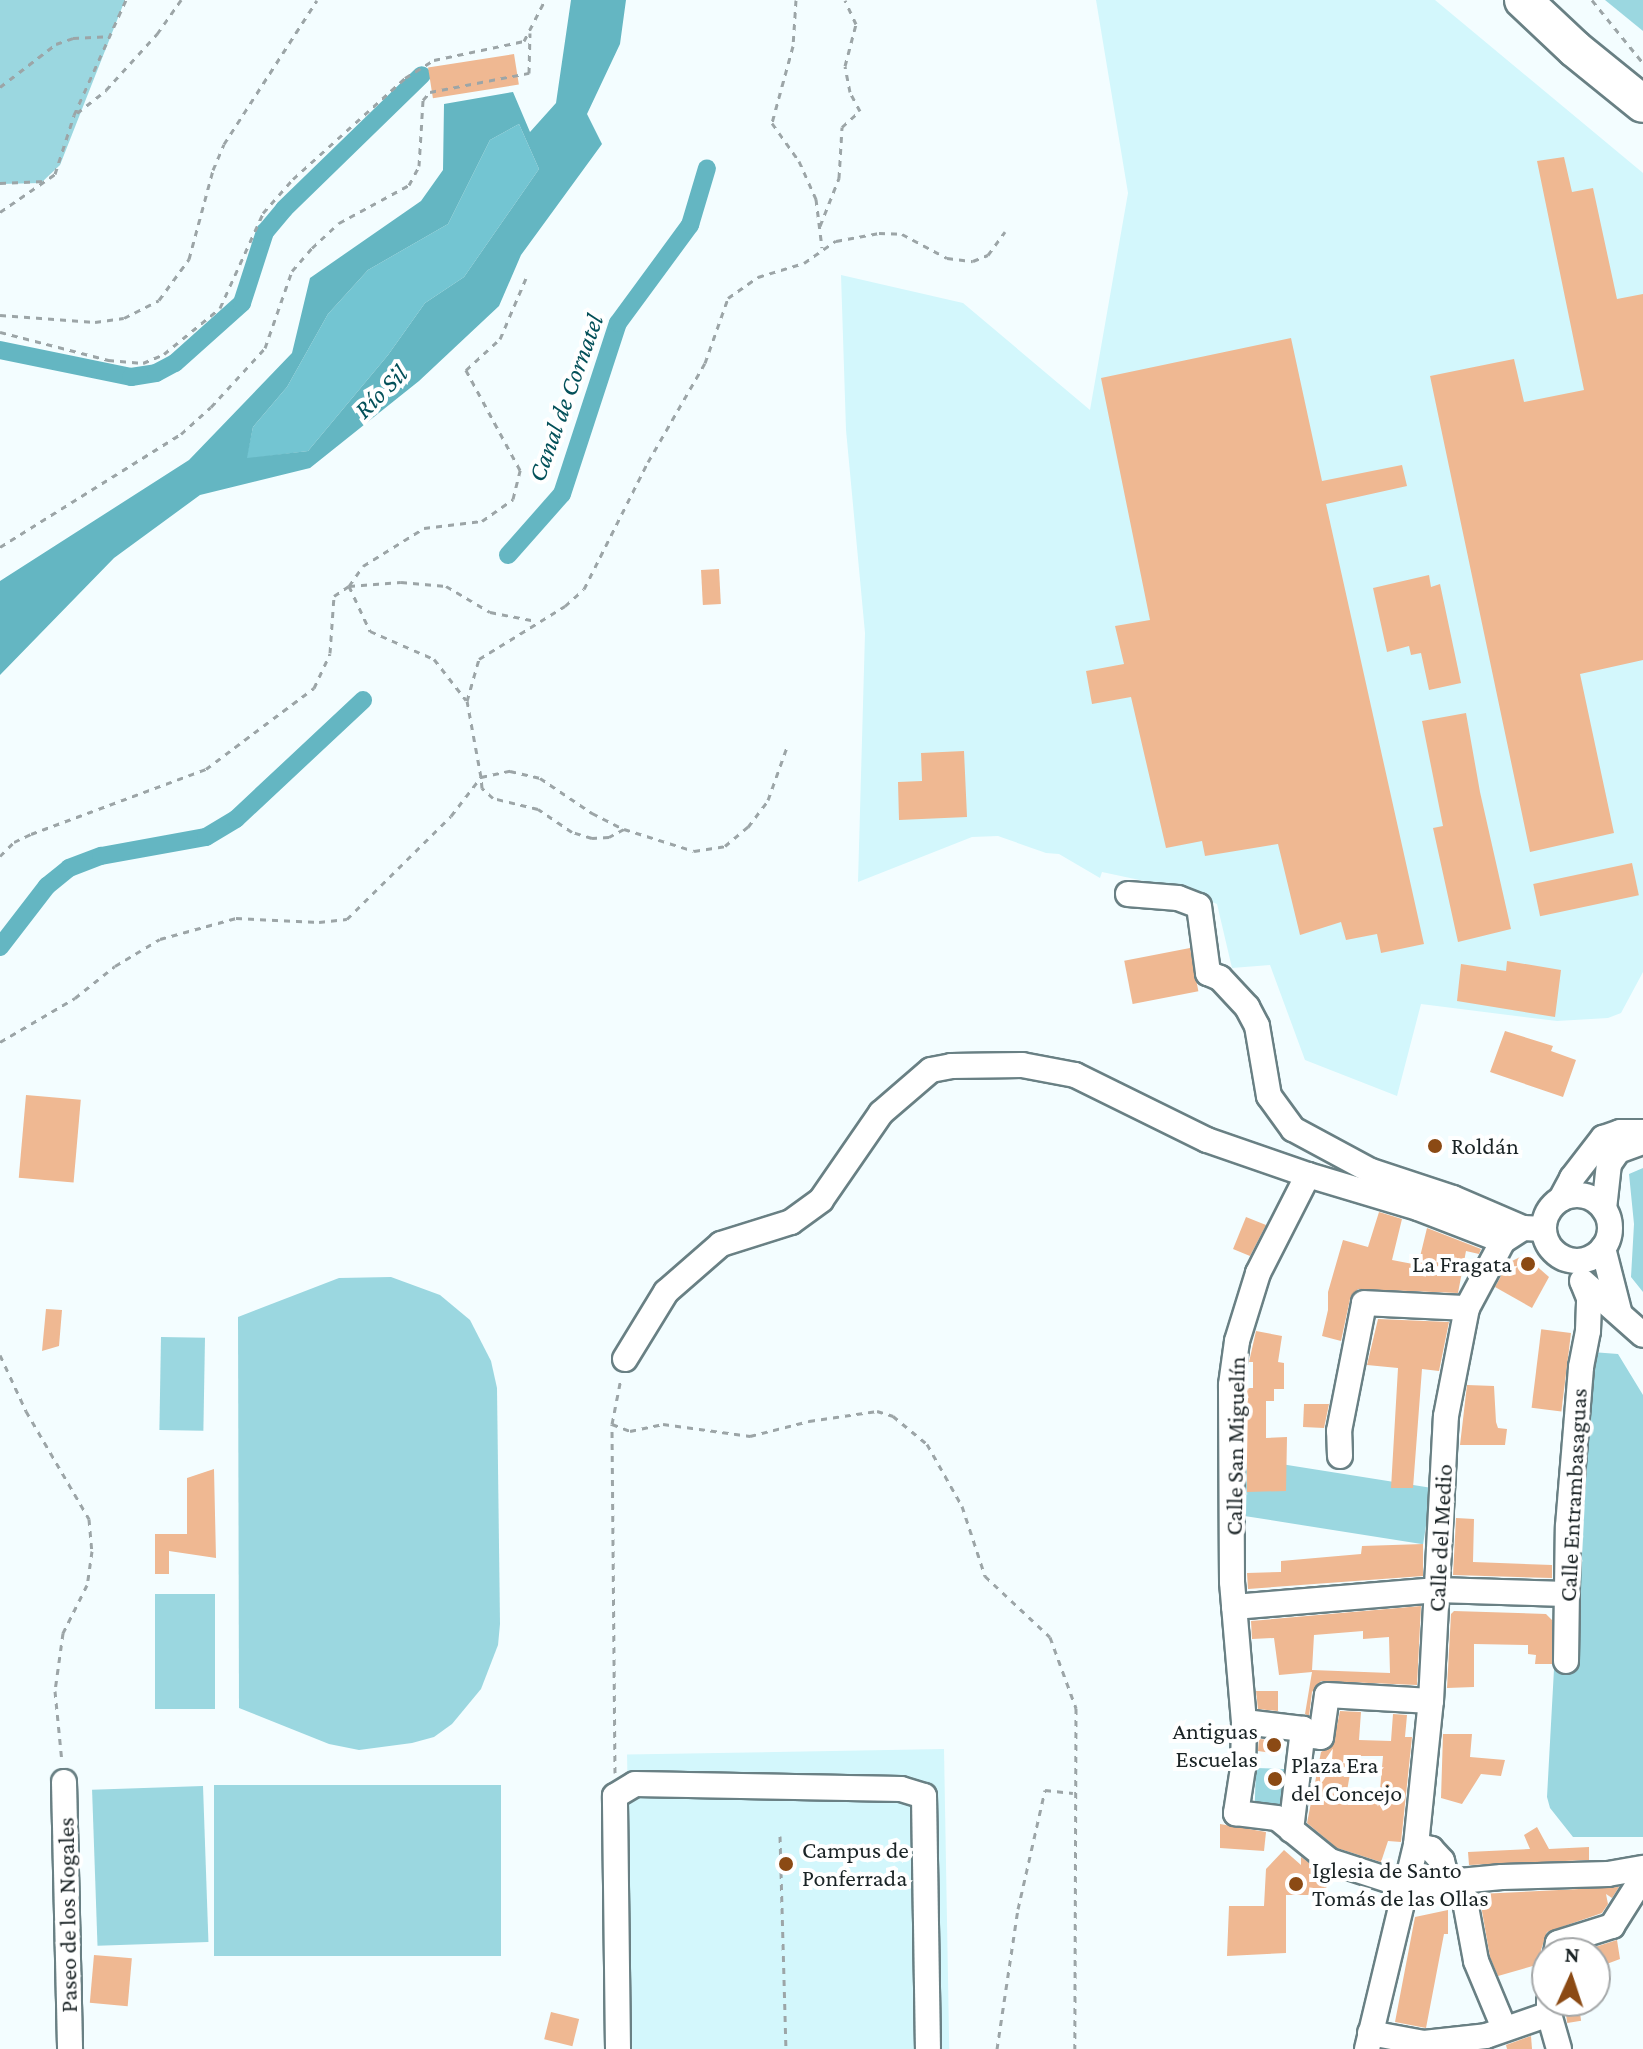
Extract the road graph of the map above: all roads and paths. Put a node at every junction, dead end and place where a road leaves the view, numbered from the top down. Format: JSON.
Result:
{"nodes":[{"id":1,"x":126,"y":0,"type":"edge"},
{"id":2,"x":181,"y":0,"type":"edge"},
{"id":3,"x":317,"y":0,"type":"edge"},
{"id":4,"x":545,"y":0,"type":"edge"},
{"id":5,"x":796,"y":0,"type":"edge"},
{"id":6,"x":845,"y":0,"type":"edge"},
{"id":7,"x":1523,"y":0,"type":"edge"},
{"id":8,"x":1592,"y":0,"type":"edge"},
{"id":9,"x":530,"y":33,"type":"junction"},
{"id":10,"x":110,"y":36,"type":"junction"},
{"id":11,"x":0,"y":87,"type":"edge"},
{"id":12,"x":1641,"y":87,"type":"edge"},
{"id":13,"x":74,"y":115,"type":"junction"},
{"id":14,"x":48,"y":181,"type":"junction"},
{"id":15,"x":0,"y":183,"type":"edge"},
{"id":16,"x":0,"y":212,"type":"edge"},
{"id":17,"x":819,"y":228,"type":"junction"},
{"id":18,"x":1005,"y":232,"type":"dead end"},
{"id":19,"x":822,"y":249,"type":"junction"},
{"id":20,"x":526,"y":278,"type":"dead end"},
{"id":21,"x":0,"y":315,"type":"edge"},
{"id":22,"x":0,"y":332,"type":"edge"},
{"id":23,"x":0,"y":547,"type":"edge"},
{"id":24,"x":349,"y":586,"type":"junction"},
{"id":25,"x":537,"y":621,"type":"junction"},
{"id":26,"x":467,"y":701,"type":"junction"},
{"id":27,"x":787,"y":747,"type":"dead end"},
{"id":28,"x":481,"y":777,"type":"junction"},
{"id":29,"x":624,"y":829,"type":"junction"},
{"id":30,"x":0,"y":856,"type":"edge"},
{"id":31,"x":1128,"y":894,"type":"dead end"},
{"id":32,"x":0,"y":1042,"type":"edge"},
{"id":33,"x":1643,"y":1132,"type":"edge"},
{"id":34,"x":1643,"y":1142,"type":"edge"},
{"id":35,"x":1308,"y":1175,"type":"junction"},
{"id":36,"x":1561,"y":1199,"type":"junction"},
{"id":37,"x":1604,"y":1209,"type":"junction"},
{"id":38,"x":1523,"y":1233,"type":"junction"},
{"id":39,"x":1603,"y":1248,"type":"junction"},
{"id":40,"x":1556,"y":1253,"type":"junction"},
{"id":41,"x":1583,"y":1283,"type":"junction"},
{"id":42,"x":1467,"y":1308,"type":"junction"},
{"id":43,"x":1621,"y":1309,"type":"edge"},
{"id":44,"x":1588,"y":1331,"type":"junction"},
{"id":45,"x":0,"y":1355,"type":"edge"},
{"id":46,"x":625,"y":1359,"type":"joint"},
{"id":47,"x":612,"y":1424,"type":"junction"},
{"id":48,"x":1340,"y":1456,"type":"dead end"},
{"id":49,"x":1437,"y":1590,"type":"junction"},
{"id":50,"x":1566,"y":1594,"type":"junction"},
{"id":51,"x":1234,"y":1607,"type":"junction"},
{"id":52,"x":1566,"y":1661,"type":"dead end"},
{"id":53,"x":1431,"y":1701,"type":"junction"},
{"id":54,"x":1244,"y":1722,"type":"junction"},
{"id":55,"x":1303,"y":1735,"type":"junction"},
{"id":56,"x":64,"y":1782,"type":"joint"},
{"id":57,"x":1073,"y":1793,"type":"junction"},
{"id":58,"x":615,"y":1796,"type":"junction"},
{"id":59,"x":1291,"y":1830,"type":"junction"},
{"id":60,"x":780,"y":1836,"type":"dead end"},
{"id":61,"x":1416,"y":1845,"type":"junction"},
{"id":62,"x":1643,"y":1868,"type":"edge"},
{"id":63,"x":1643,"y":1877,"type":"edge"},
{"id":64,"x":1452,"y":1882,"type":"junction"},
{"id":65,"x":1407,"y":1886,"type":"junction"},
{"id":66,"x":1577,"y":1937,"type":"edge"},
{"id":67,"x":1531,"y":2017,"type":"edge"},
{"id":68,"x":1551,"y":2017,"type":"edge"},
{"id":69,"x":1493,"y":2038,"type":"edge"},
{"id":70,"x":1368,"y":2041,"type":"edge"},
{"id":71,"x":70,"y":2049,"type":"edge"},
{"id":72,"x":618,"y":2049,"type":"edge"},
{"id":73,"x":786,"y":2049,"type":"edge"},
{"id":74,"x":928,"y":2049,"type":"edge"},
{"id":75,"x":997,"y":2049,"type":"edge"},
{"id":76,"x":1075,"y":2049,"type":"edge"},
{"id":77,"x":1559,"y":2049,"type":"edge"}],
"edges":[{"from":1,"to":10,"type":"path"},
{"from":2,"to":13,"type":"path"},
{"from":3,"to":21,"type":"path"},
{"from":4,"to":9,"type":"path"},
{"from":5,"to":17,"type":"path"},
{"from":6,"to":17,"type":"path"},
{"from":7,"to":12,"type":"highway"},
{"from":8,"to":12,"type":"path"},
{"from":9,"to":22,"type":"path"},
{"from":9,"to":23,"type":"path"},
{"from":10,"to":11,"type":"path"},
{"from":10,"to":13,"type":"path"},
{"from":13,"to":14,"type":"path"},
{"from":14,"to":15,"type":"path"},
{"from":14,"to":16,"type":"path"},
{"from":17,"to":19,"type":"path"},
{"from":18,"to":19,"type":"path"},
{"from":19,"to":25,"type":"path"},
{"from":20,"to":24,"type":"path"},
{"from":24,"to":25,"type":"path"},
{"from":24,"to":26,"type":"path"},
{"from":24,"to":30,"type":"path"},
{"from":25,"to":26,"type":"path"},
{"from":26,"to":28,"type":"path"},
{"from":27,"to":29,"type":"path"},
{"from":28,"to":29,"type":"path"},
{"from":28,"to":29,"type":"path"},
{"from":28,"to":32,"type":"path"},
{"from":31,"to":38,"type":"street"},
{"from":33,"to":36,"type":"street"},
{"from":34,"to":37,"type":"street"},
{"from":35,"to":38,"type":"street"},
{"from":35,"to":46,"type":"street"},
{"from":35,"to":51,"type":"street","name":"Calle San Miguelín"},
{"from":36,"to":37,"type":"street"},
{"from":36,"to":38,"type":"street","name":"Calle del Medio"},
{"from":37,"to":39,"type":"street"},
{"from":38,"to":40,"type":"street"},
{"from":38,"to":42,"type":"street","name":"Calle del Medio"},
{"from":39,"to":40,"type":"street"},
{"from":39,"to":43,"type":"street"},
{"from":40,"to":41,"type":"street"},
{"from":41,"to":43,"type":"street"},
{"from":41,"to":44,"type":"street","name":"Calle Entrambasaguas"},
{"from":42,"to":48,"type":"street"},
{"from":42,"to":49,"type":"street","name":"Calle del Medio"},
{"from":43,"to":44,"type":"street","name":"Calle Entrambasaguas"},
{"from":44,"to":50,"type":"street","name":"Calle Entrambasaguas"},
{"from":45,"to":56,"type":"path"},
{"from":46,"to":47,"type":"path"},
{"from":47,"to":57,"type":"path"},
{"from":47,"to":58,"type":"path"},
{"from":49,"to":50,"type":"street"},
{"from":49,"to":51,"type":"street"},
{"from":49,"to":53,"type":"street","name":"Calle del Medio"},
{"from":50,"to":52,"type":"street","name":"Calle Entrambasaguas"},
{"from":51,"to":54,"type":"street","name":"Calle San Miguelín"},
{"from":53,"to":55,"type":"street"},
{"from":53,"to":61,"type":"street","name":"Calle del Medio"},
{"from":54,"to":55,"type":"street"},
{"from":54,"to":59,"type":"street"},
{"from":55,"to":59,"type":"street"},
{"from":56,"to":71,"type":"street","name":"Paseo de los Nogales"},
{"from":57,"to":75,"type":"path"},
{"from":57,"to":76,"type":"path"},
{"from":58,"to":72,"type":"street"},
{"from":58,"to":74,"type":"street"},
{"from":59,"to":65,"type":"street"},
{"from":60,"to":73,"type":"path"},
{"from":61,"to":64,"type":"street"},
{"from":61,"to":65,"type":"street","name":"Calle del Medio"},
{"from":62,"to":64,"type":"street"},
{"from":63,"to":66,"type":"street"},
{"from":64,"to":65,"type":"street"},
{"from":64,"to":69,"type":"street"},
{"from":65,"to":70,"type":"street","name":"Calle del Medio"},
{"from":67,"to":69,"type":"street"},
{"from":68,"to":77,"type":"street"},
{"from":69,"to":70,"type":"street"}]}
